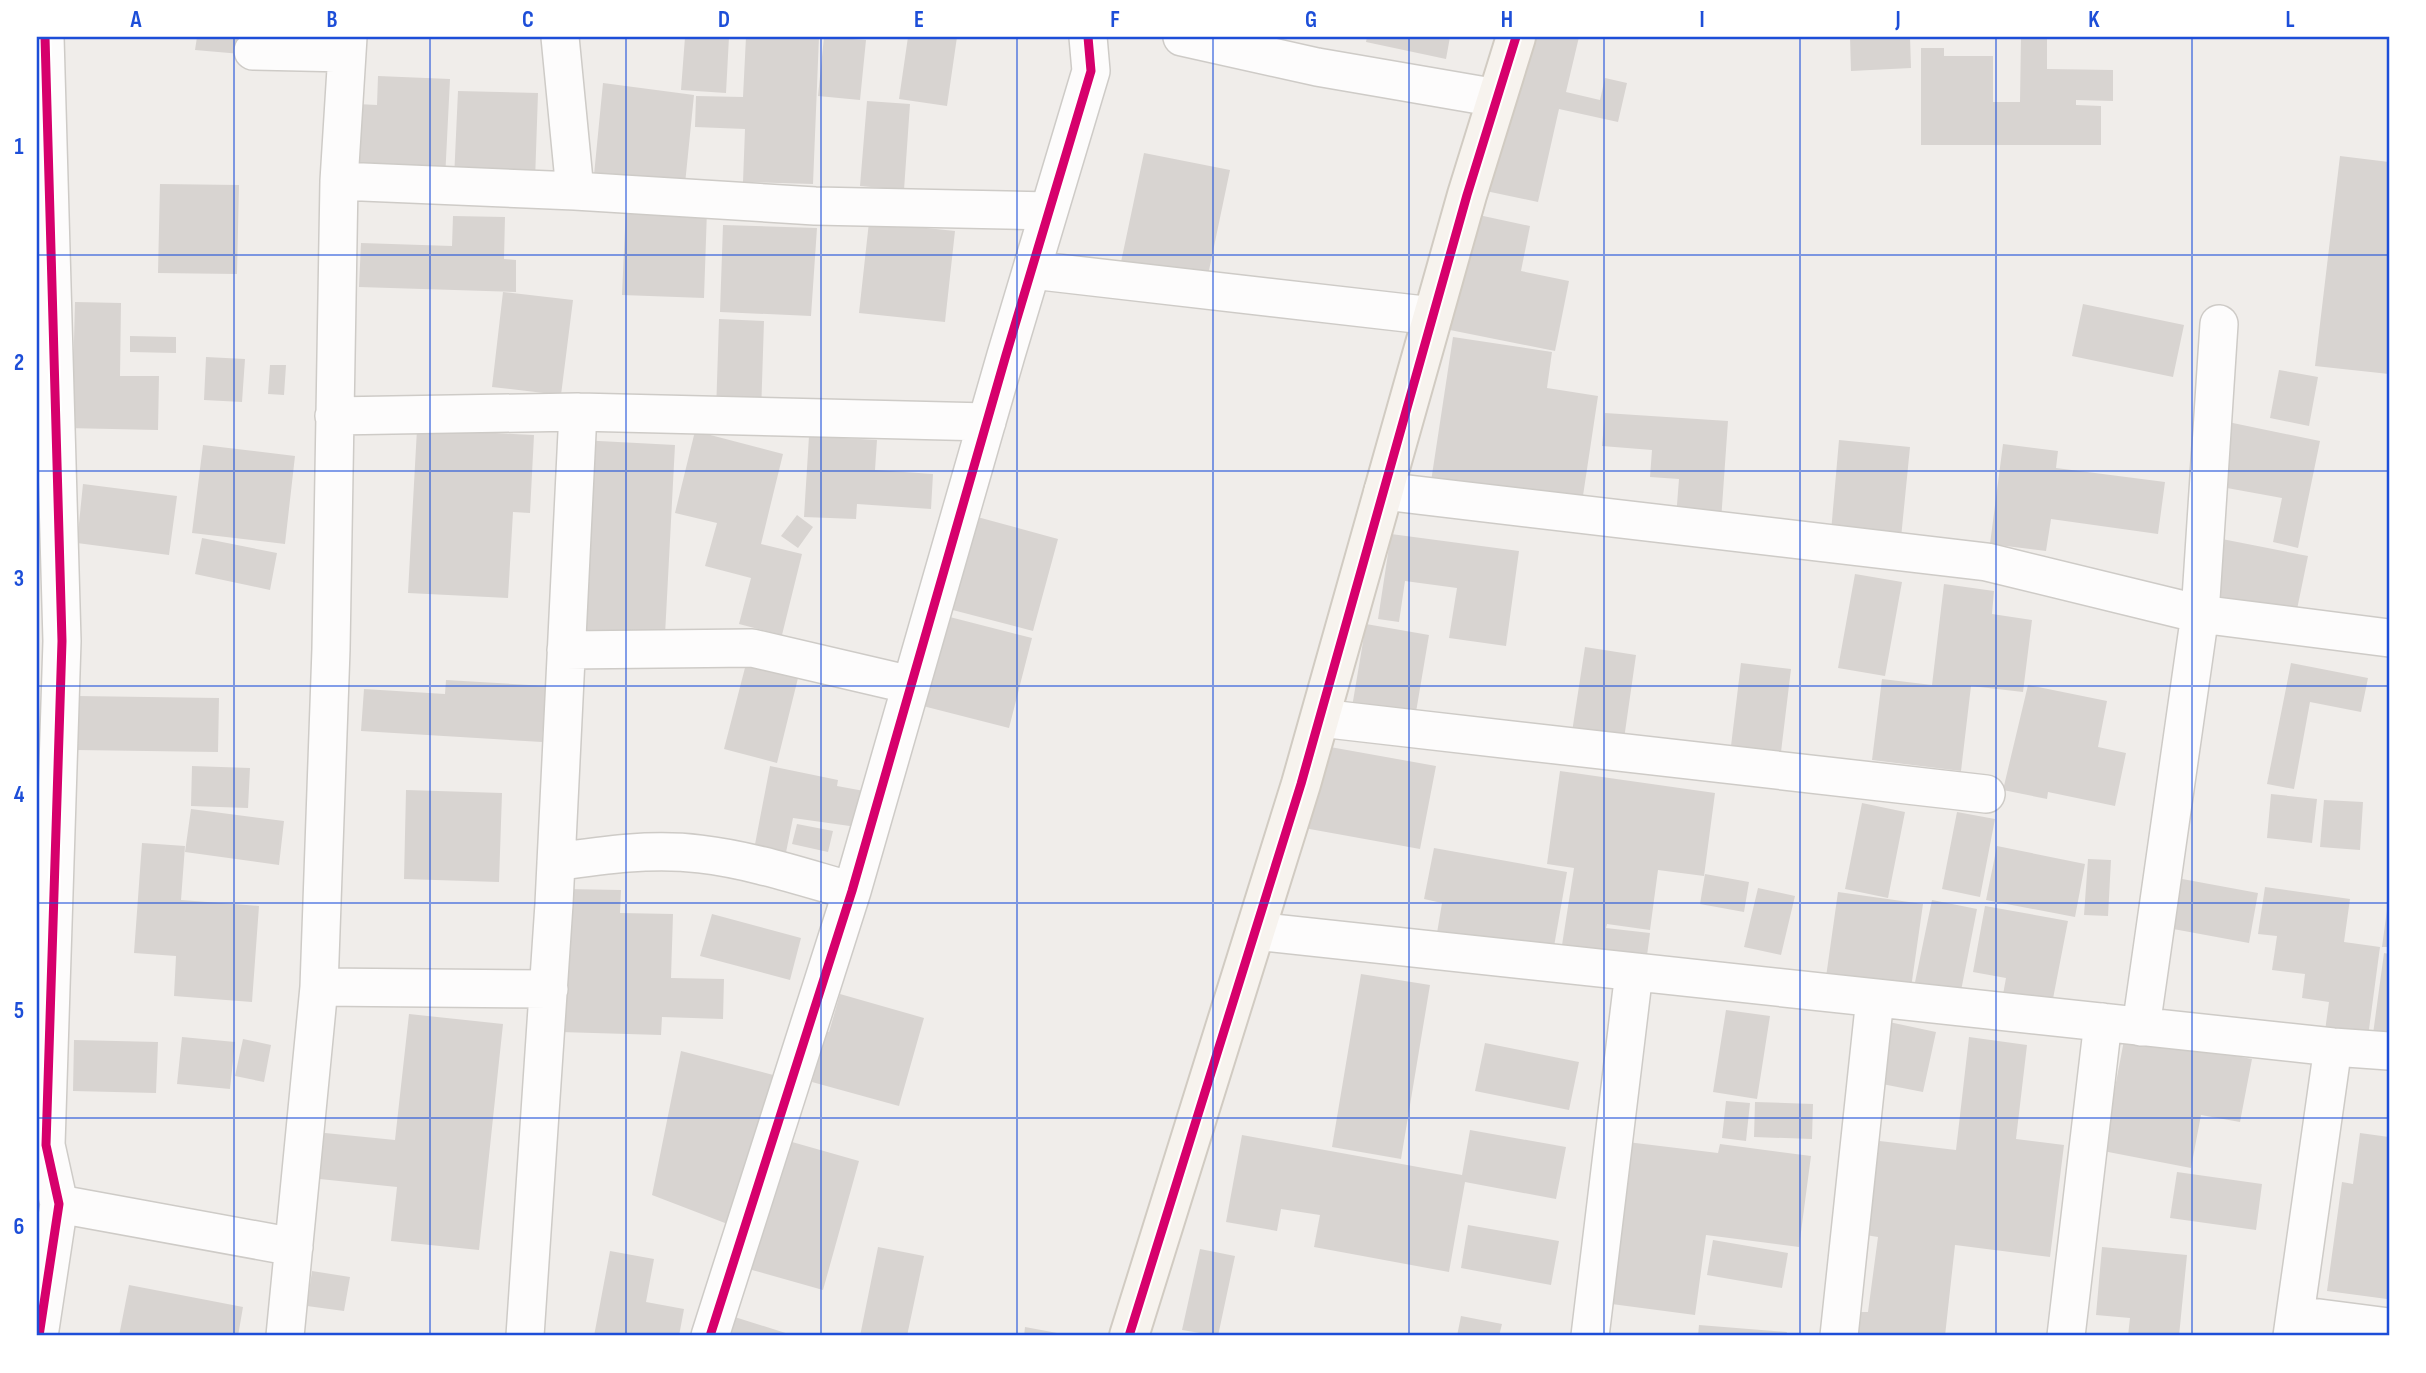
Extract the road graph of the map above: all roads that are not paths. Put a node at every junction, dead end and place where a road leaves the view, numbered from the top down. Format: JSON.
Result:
{"nodes":[{"id":1,"x":45,"y":37,"type":"edge"},
{"id":2,"x":560,"y":37,"type":"edge"},
{"id":3,"x":1088,"y":37,"type":"edge"},
{"id":4,"x":1182,"y":37,"type":"edge"},
{"id":5,"x":1516,"y":37,"type":"edge"},
{"id":6,"x":348,"y":45,"type":"edge"},
{"id":7,"x":253,"y":51,"type":"dead end"},
{"id":8,"x":1319,"y":52,"type":"edge"},
{"id":9,"x":1497,"y":98,"type":"junction"},
{"id":10,"x":339,"y":181,"type":"junction"},
{"id":11,"x":575,"y":191,"type":"junction"},
{"id":12,"x":1049,"y":211,"type":"junction"},
{"id":13,"x":1032,"y":270,"type":"junction"},
{"id":14,"x":1433,"y":316,"type":"junction"},
{"id":15,"x":2219,"y":324,"type":"dead end"},
{"id":16,"x":578,"y":412,"type":"junction"},
{"id":17,"x":334,"y":416,"type":"junction"},
{"id":18,"x":987,"y":422,"type":"junction"},
{"id":19,"x":1383,"y":491,"type":"junction"},
{"id":20,"x":2200,"y":614,"type":"junction"},
{"id":21,"x":2389,"y":638,"type":"edge"},
{"id":22,"x":566,"y":650,"type":"junction"},
{"id":23,"x":48,"y":679,"type":"edge"},
{"id":24,"x":911,"y":685,"type":"junction"},
{"id":25,"x":1320,"y":718,"type":"junction"},
{"id":26,"x":1986,"y":794,"type":"dead end"},
{"id":27,"x":556,"y":862,"type":"junction"},
{"id":28,"x":852,"y":891,"type":"junction"},
{"id":29,"x":1255,"y":931,"type":"junction"},
{"id":30,"x":1634,"y":972,"type":"junction"},
{"id":31,"x":319,"y":986,"type":"junction"},
{"id":32,"x":548,"y":989,"type":"junction"},
{"id":33,"x":1875,"y":998,"type":"junction"},
{"id":34,"x":2103,"y":1022,"type":"junction"},
{"id":35,"x":2141,"y":1027,"type":"junction"},
{"id":36,"x":2333,"y":1047,"type":"junction"},
{"id":37,"x":2389,"y":1051,"type":"edge"},
{"id":38,"x":42,"y":1145,"type":"edge"},
{"id":39,"x":59,"y":1204,"type":"junction"},
{"id":40,"x":294,"y":1247,"type":"junction"},
{"id":41,"x":2294,"y":1326,"type":"edge"},
{"id":42,"x":2389,"y":1327,"type":"edge"},
{"id":43,"x":39,"y":1336,"type":"edge"},
{"id":44,"x":285,"y":1336,"type":"edge"},
{"id":45,"x":525,"y":1336,"type":"edge"},
{"id":46,"x":710,"y":1336,"type":"edge"},
{"id":47,"x":1129,"y":1336,"type":"edge"},
{"id":48,"x":1590,"y":1336,"type":"edge"},
{"id":49,"x":1839,"y":1336,"type":"edge"},
{"id":50,"x":2066,"y":1336,"type":"edge"}],
"edges":[{"from":1,"to":23,"type":"street"},
{"from":2,"to":11,"type":"street"},
{"from":3,"to":12,"type":"street"},
{"from":4,"to":8,"type":"street"},
{"from":5,"to":9,"type":"street"},
{"from":6,"to":7,"type":"street"},
{"from":6,"to":10,"type":"street"},
{"from":8,"to":9,"type":"street"},
{"from":9,"to":14,"type":"street"},
{"from":10,"to":11,"type":"street"},
{"from":10,"to":17,"type":"street"},
{"from":11,"to":12,"type":"street"},
{"from":12,"to":13,"type":"street"},
{"from":13,"to":14,"type":"street"},
{"from":13,"to":18,"type":"street"},
{"from":14,"to":19,"type":"street"},
{"from":15,"to":20,"type":"street"},
{"from":16,"to":17,"type":"street"},
{"from":16,"to":18,"type":"street"},
{"from":16,"to":22,"type":"street"},
{"from":17,"to":31,"type":"street"},
{"from":18,"to":24,"type":"street"},
{"from":19,"to":20,"type":"street"},
{"from":19,"to":25,"type":"street"},
{"from":20,"to":21,"type":"street"},
{"from":20,"to":35,"type":"street"},
{"from":22,"to":24,"type":"street"},
{"from":22,"to":27,"type":"street"},
{"from":23,"to":38,"type":"street"},
{"from":24,"to":28,"type":"street"},
{"from":25,"to":26,"type":"street"},
{"from":25,"to":29,"type":"street"},
{"from":27,"to":28,"type":"street"},
{"from":27,"to":32,"type":"street"},
{"from":28,"to":46,"type":"street"},
{"from":29,"to":30,"type":"street"},
{"from":29,"to":47,"type":"street"},
{"from":30,"to":33,"type":"street"},
{"from":30,"to":48,"type":"street"},
{"from":31,"to":32,"type":"street"},
{"from":31,"to":40,"type":"street"},
{"from":32,"to":45,"type":"street"},
{"from":33,"to":34,"type":"street"},
{"from":33,"to":49,"type":"street"},
{"from":34,"to":35,"type":"street"},
{"from":34,"to":50,"type":"street"},
{"from":35,"to":36,"type":"street"},
{"from":36,"to":37,"type":"street"},
{"from":36,"to":41,"type":"street"},
{"from":38,"to":39,"type":"street"},
{"from":39,"to":40,"type":"street"},
{"from":39,"to":43,"type":"street"},
{"from":40,"to":44,"type":"street"},
{"from":41,"to":42,"type":"street"}]}
